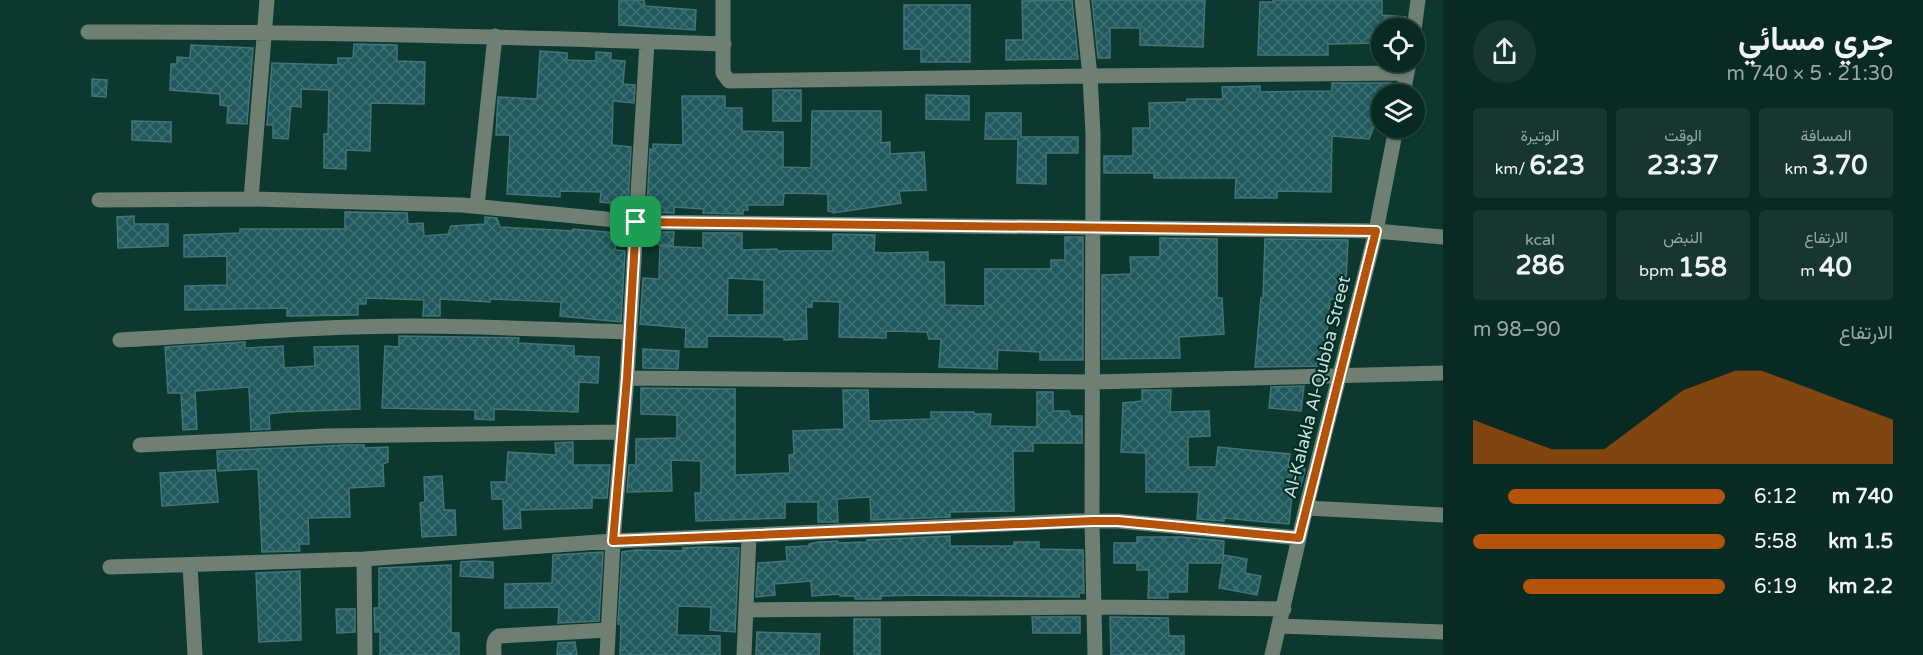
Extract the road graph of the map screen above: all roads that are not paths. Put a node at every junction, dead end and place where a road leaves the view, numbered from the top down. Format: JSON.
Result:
{"nodes":[{"id":1,"x":267,"y":0,"type":"edge"},
{"id":2,"x":723,"y":0,"type":"edge"},
{"id":3,"x":1082,"y":0,"type":"edge"},
{"id":4,"x":1418,"y":0,"type":"edge"},
{"id":5,"x":1416,"y":18,"type":"edge"},
{"id":6,"x":88,"y":32,"type":"dead end"},
{"id":7,"x":264,"y":32,"type":"junction"},
{"id":8,"x":495,"y":36,"type":"junction"},
{"id":9,"x":647,"y":42,"type":"junction"},
{"id":10,"x":724,"y":44,"type":"junction"},
{"id":11,"x":1371,"y":68,"type":"edge"},
{"id":12,"x":1090,"y":76,"type":"junction"},
{"id":13,"x":1394,"y":138,"type":"edge"},
{"id":14,"x":251,"y":199,"type":"junction"},
{"id":15,"x":99,"y":200,"type":"dead end"},
{"id":16,"x":477,"y":206,"type":"junction"},
{"id":17,"x":636,"y":222,"type":"junction"},
{"id":18,"x":1093,"y":228,"type":"junction"},
{"id":19,"x":1376,"y":231,"type":"junction"},
{"id":20,"x":1443,"y":237,"type":"edge"},
{"id":21,"x":629,"y":332,"type":"junction"},
{"id":22,"x":120,"y":340,"type":"dead end"},
{"id":23,"x":1443,"y":373,"type":"edge"},
{"id":24,"x":1340,"y":376,"type":"junction"},
{"id":25,"x":627,"y":378,"type":"junction"},
{"id":26,"x":1093,"y":382,"type":"junction"},
{"id":27,"x":622,"y":432,"type":"junction"},
{"id":28,"x":140,"y":445,"type":"dead end"},
{"id":29,"x":1306,"y":508,"type":"junction"},
{"id":30,"x":1443,"y":515,"type":"edge"},
{"id":31,"x":1092,"y":521,"type":"junction"},
{"id":32,"x":749,"y":536,"type":"junction"},
{"id":33,"x":1299,"y":538,"type":"junction"},
{"id":34,"x":613,"y":541,"type":"junction"},
{"id":35,"x":364,"y":559,"type":"junction"},
{"id":36,"x":190,"y":565,"type":"junction"},
{"id":37,"x":110,"y":567,"type":"dead end"},
{"id":38,"x":1095,"y":607,"type":"junction"},
{"id":39,"x":1284,"y":609,"type":"junction"},
{"id":40,"x":746,"y":610,"type":"junction"},
{"id":41,"x":1279,"y":626,"type":"junction"},
{"id":42,"x":608,"y":630,"type":"junction"},
{"id":43,"x":1443,"y":632,"type":"edge"},
{"id":44,"x":195,"y":655,"type":"edge"},
{"id":45,"x":365,"y":655,"type":"edge"},
{"id":46,"x":494,"y":655,"type":"edge"},
{"id":47,"x":607,"y":655,"type":"edge"},
{"id":48,"x":744,"y":655,"type":"edge"},
{"id":49,"x":1095,"y":655,"type":"edge"},
{"id":50,"x":1272,"y":655,"type":"edge"}],
"edges":[{"from":1,"to":7,"type":"street"},
{"from":2,"to":10,"type":"street"},
{"from":3,"to":12,"type":"street"},
{"from":4,"to":5,"type":"street"},
{"from":6,"to":7,"type":"street"},
{"from":7,"to":8,"type":"street"},
{"from":7,"to":14,"type":"street"},
{"from":8,"to":9,"type":"street"},
{"from":8,"to":16,"type":"street"},
{"from":9,"to":10,"type":"street"},
{"from":9,"to":17,"type":"street"},
{"from":10,"to":12,"type":"street"},
{"from":11,"to":12,"type":"street"},
{"from":12,"to":18,"type":"street"},
{"from":13,"to":19,"type":"street","name":"Al-Kalakla Al-Qubba Street"},
{"from":14,"to":15,"type":"street"},
{"from":14,"to":16,"type":"street"},
{"from":16,"to":17,"type":"street"},
{"from":17,"to":18,"type":"street"},
{"from":17,"to":21,"type":"street"},
{"from":18,"to":19,"type":"street"},
{"from":18,"to":26,"type":"street"},
{"from":19,"to":20,"type":"street"},
{"from":19,"to":24,"type":"street","name":"Al-Kalakla Al-Qubba Street"},
{"from":21,"to":22,"type":"street"},
{"from":21,"to":25,"type":"street"},
{"from":23,"to":24,"type":"street"},
{"from":24,"to":26,"type":"street"},
{"from":24,"to":29,"type":"street","name":"Al-Kalakla Al-Qubba Street"},
{"from":25,"to":26,"type":"street"},
{"from":25,"to":27,"type":"street"},
{"from":26,"to":31,"type":"street"},
{"from":27,"to":28,"type":"street"},
{"from":27,"to":34,"type":"street"},
{"from":29,"to":30,"type":"street"},
{"from":29,"to":33,"type":"street","name":"Al-Kalakla Al-Qubba Street"},
{"from":31,"to":32,"type":"street"},
{"from":31,"to":33,"type":"street"},
{"from":31,"to":38,"type":"street"},
{"from":32,"to":34,"type":"street"},
{"from":32,"to":40,"type":"street"},
{"from":33,"to":39,"type":"street","name":"Al-Kalakla Al-Qubba Street"},
{"from":34,"to":35,"type":"street"},
{"from":34,"to":42,"type":"street"},
{"from":35,"to":36,"type":"street"},
{"from":35,"to":45,"type":"street"},
{"from":36,"to":37,"type":"street"},
{"from":36,"to":44,"type":"street"},
{"from":38,"to":39,"type":"street"},
{"from":38,"to":40,"type":"street"},
{"from":38,"to":49,"type":"street"},
{"from":39,"to":41,"type":"street","name":"Al-Kalakla Al-Qubba Street"},
{"from":40,"to":48,"type":"street"},
{"from":41,"to":43,"type":"street"},
{"from":41,"to":50,"type":"street","name":"Al-Kalakla Al-Qubba Street"},
{"from":42,"to":46,"type":"street"},
{"from":42,"to":47,"type":"street"}]}
